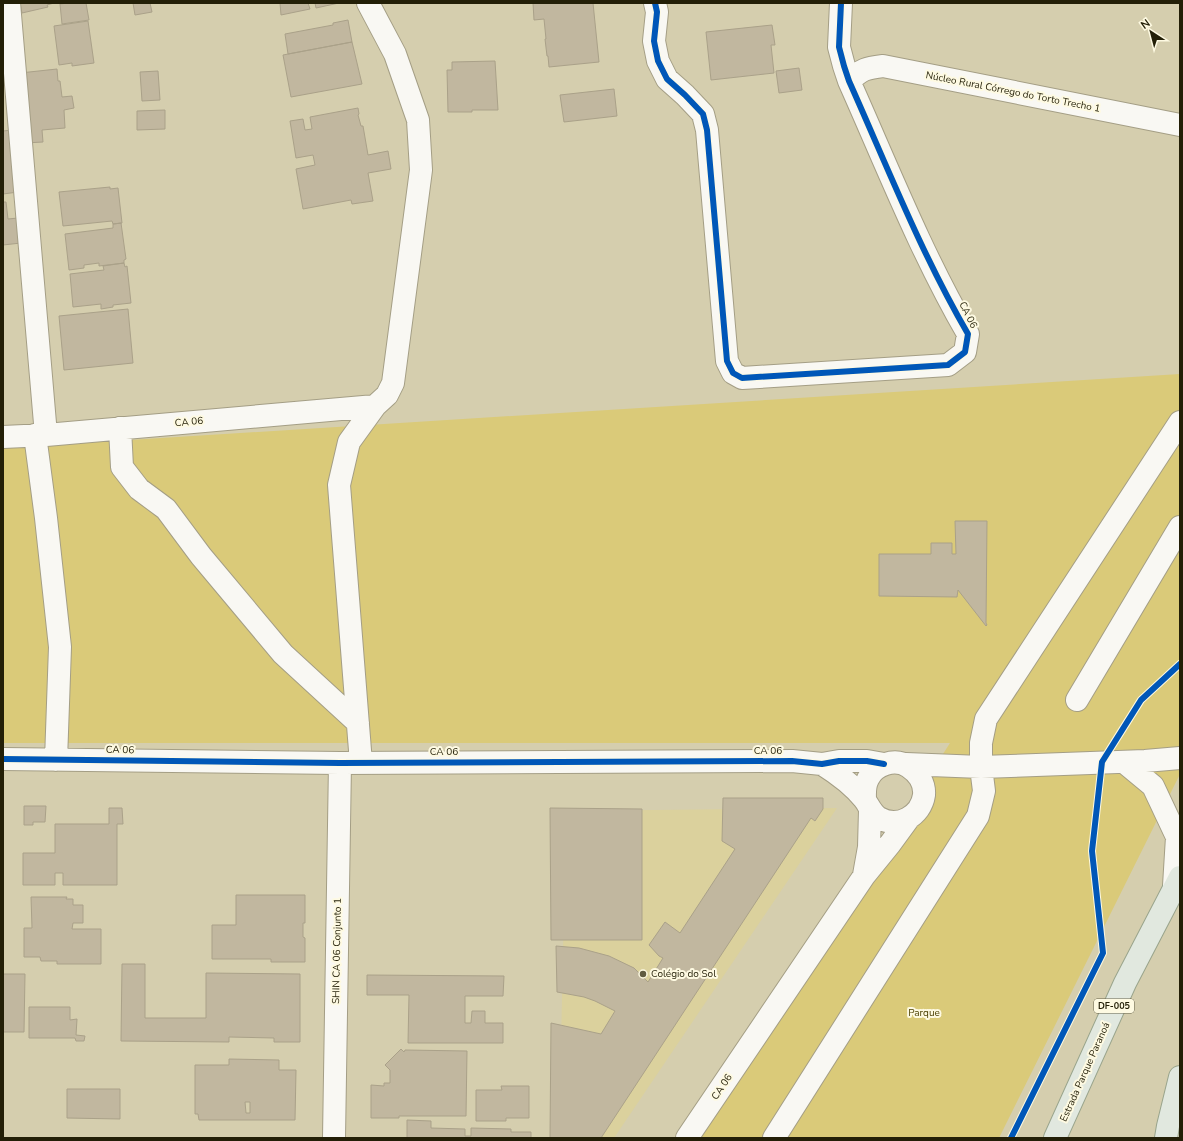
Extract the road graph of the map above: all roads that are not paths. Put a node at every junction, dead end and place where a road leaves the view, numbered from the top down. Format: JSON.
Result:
{"nodes":[{"id":1,"x":9,"y":3,"type":"edge"},
{"id":2,"x":368,"y":3,"type":"edge"},
{"id":3,"x":656,"y":3,"type":"edge"},
{"id":4,"x":842,"y":3,"type":"edge"},
{"id":5,"x":849,"y":81,"type":"junction"},
{"id":6,"x":1180,"y":125,"type":"edge"},
{"id":7,"x":375,"y":406,"type":"junction"},
{"id":8,"x":1180,"y":422,"type":"edge"},
{"id":9,"x":120,"y":428,"type":"junction"},
{"id":10,"x":41,"y":435,"type":"junction"},
{"id":11,"x":3,"y":437,"type":"edge"},
{"id":12,"x":1180,"y":528,"type":"edge"},
{"id":13,"x":1076,"y":700,"type":"dead end"},
{"id":14,"x":358,"y":723,"type":"junction"},
{"id":15,"x":1180,"y":758,"type":"edge"},
{"id":16,"x":3,"y":759,"type":"edge"},
{"id":17,"x":56,"y":760,"type":"junction"},
{"id":18,"x":1124,"y":762,"type":"junction"},
{"id":19,"x":340,"y":763,"type":"junction"},
{"id":20,"x":361,"y":763,"type":"junction"},
{"id":21,"x":822,"y":764,"type":"junction"},
{"id":22,"x":884,"y":764,"type":"junction"},
{"id":23,"x":906,"y":764,"type":"junction"},
{"id":24,"x":981,"y":767,"type":"junction"},
{"id":25,"x":868,"y":805,"type":"junction"},
{"id":26,"x":909,"y":818,"type":"junction"},
{"id":27,"x":864,"y":876,"type":"junction"},
{"id":28,"x":1177,"y":882,"type":"edge"},
{"id":29,"x":1180,"y":1077,"type":"edge"},
{"id":30,"x":334,"y":1138,"type":"edge"},
{"id":31,"x":687,"y":1138,"type":"edge"},
{"id":32,"x":774,"y":1138,"type":"edge"},
{"id":33,"x":1055,"y":1138,"type":"edge"},
{"id":34,"x":1166,"y":1138,"type":"edge"}],
"edges":[{"from":1,"to":10,"type":"street"},
{"from":2,"to":7,"type":"street"},
{"from":3,"to":5,"type":"street","name":"CA 06"},
{"from":4,"to":5,"type":"street","name":"CA 06"},
{"from":5,"to":6,"type":"street","name":"Núcleo Rural Córrego do Torto Trecho 1"},
{"from":7,"to":9,"type":"street","name":"CA 06"},
{"from":7,"to":14,"type":"street"},
{"from":8,"to":24,"type":"street"},
{"from":9,"to":10,"type":"street","name":"CA 06"},
{"from":9,"to":14,"type":"street"},
{"from":10,"to":11,"type":"street","name":"CA 06"},
{"from":10,"to":17,"type":"street"},
{"from":12,"to":13,"type":"street"},
{"from":14,"to":20,"type":"street"},
{"from":15,"to":18,"type":"street"},
{"from":16,"to":17,"type":"street","name":"CA 06"},
{"from":17,"to":19,"type":"street","name":"CA 06"},
{"from":18,"to":24,"type":"street"},
{"from":18,"to":28,"type":"street"},
{"from":19,"to":20,"type":"street","name":"CA 06"},
{"from":19,"to":30,"type":"street","name":"SHIN CA 06 Conjunto 1"},
{"from":20,"to":21,"type":"street","name":"CA 06"},
{"from":21,"to":22,"type":"street","name":"CA 06"},
{"from":21,"to":25,"type":"street","name":"CA 06"},
{"from":22,"to":23,"type":"street","name":"CA 06"},
{"from":22,"to":25,"type":"street","name":"CA 06"},
{"from":23,"to":24,"type":"street"},
{"from":23,"to":26,"type":"street","name":"CA 06"},
{"from":24,"to":32,"type":"street"},
{"from":25,"to":26,"type":"street","name":"CA 06"},
{"from":25,"to":27,"type":"street","name":"CA 06"},
{"from":26,"to":27,"type":"street","name":"CA 06"},
{"from":27,"to":31,"type":"street","name":"CA 06"},
{"from":28,"to":33,"type":"main road","name":"Estrada Parque Paranoá","number":"DF-005"},
{"from":29,"to":34,"type":"main road"}]}
